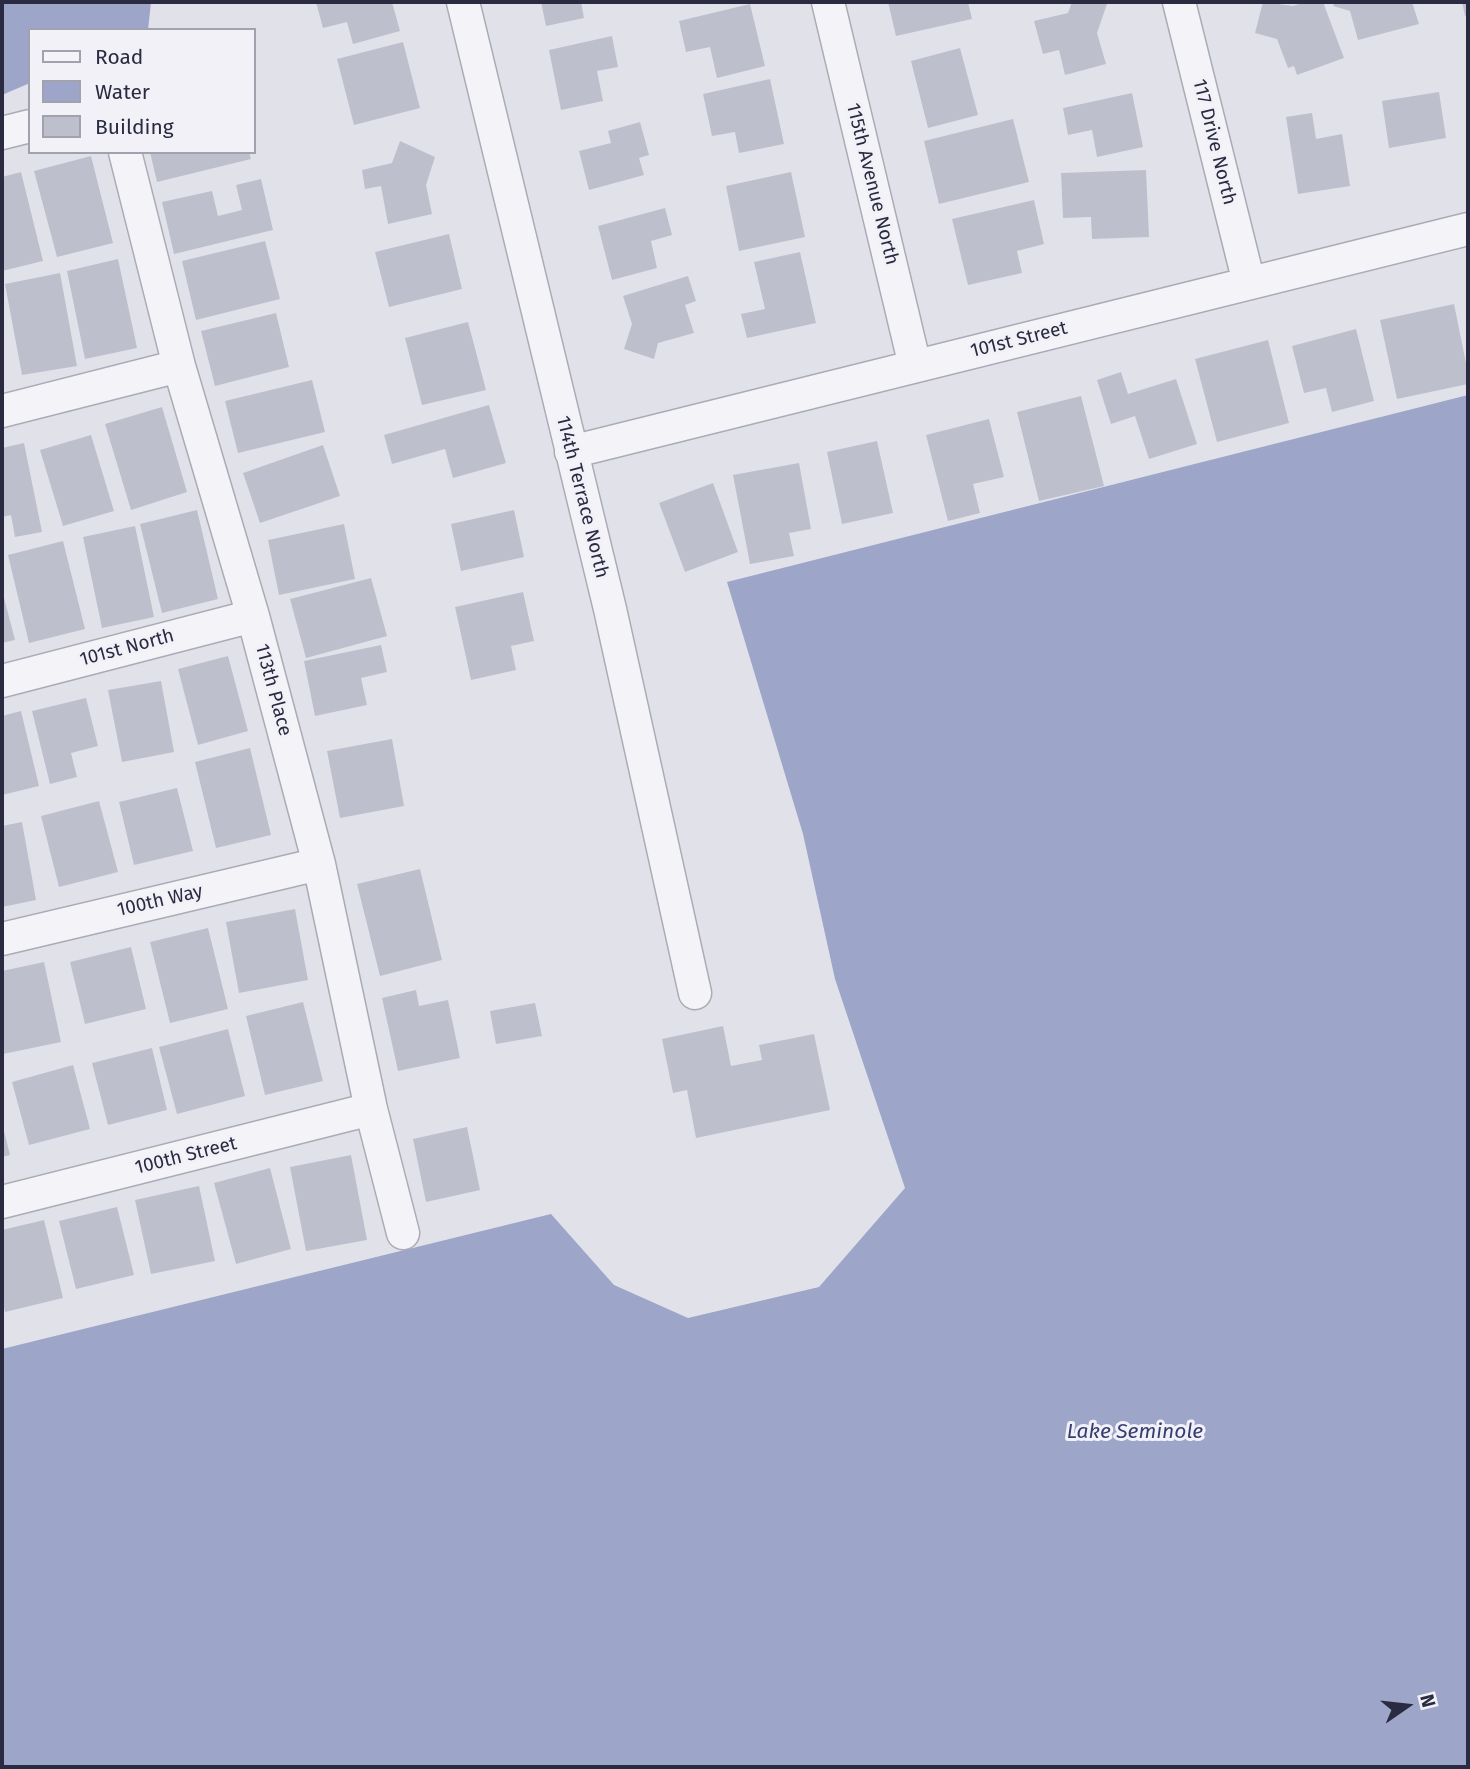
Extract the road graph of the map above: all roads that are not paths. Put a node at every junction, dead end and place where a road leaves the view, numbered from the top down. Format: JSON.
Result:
{"nodes":[{"id":1,"x":463,"y":2,"type":"edge"},
{"id":2,"x":828,"y":2,"type":"edge"},
{"id":3,"x":1179,"y":2,"type":"edge"},
{"id":4,"x":28,"y":126,"type":"edge"},
{"id":5,"x":2,"y":133,"type":"edge"},
{"id":6,"x":126,"y":154,"type":"edge"},
{"id":7,"x":1468,"y":229,"type":"edge"},
{"id":8,"x":1249,"y":283,"type":"junction"},
{"id":9,"x":179,"y":366,"type":"junction"},
{"id":10,"x":915,"y":366,"type":"junction"},
{"id":11,"x":2,"y":411,"type":"edge"},
{"id":12,"x":571,"y":452,"type":"junction"},
{"id":13,"x":253,"y":616,"type":"junction"},
{"id":14,"x":2,"y":681,"type":"edge"},
{"id":15,"x":319,"y":864,"type":"junction"},
{"id":16,"x":2,"y":939,"type":"edge"},
{"id":17,"x":695,"y":993,"type":"dead end"},
{"id":18,"x":371,"y":1109,"type":"junction"},
{"id":19,"x":2,"y":1202,"type":"edge"},
{"id":20,"x":403,"y":1233,"type":"dead end"}],
"edges":[{"from":1,"to":12,"type":"street","name":"114th Terrace North"},
{"from":2,"to":10,"type":"street","name":"115th Avenue North"},
{"from":3,"to":8,"type":"street","name":"117 Drive North"},
{"from":4,"to":5,"type":"street"},
{"from":6,"to":9,"type":"street","name":"113th Place"},
{"from":7,"to":8,"type":"street","name":"101st Street"},
{"from":8,"to":10,"type":"street","name":"101st Street"},
{"from":9,"to":11,"type":"street"},
{"from":9,"to":13,"type":"street","name":"113th Place"},
{"from":10,"to":12,"type":"street","name":"101st Street"},
{"from":12,"to":17,"type":"street","name":"114th Terrace North"},
{"from":13,"to":14,"type":"street","name":"101st North"},
{"from":13,"to":15,"type":"street","name":"113th Place"},
{"from":15,"to":16,"type":"street","name":"100th Way"},
{"from":15,"to":18,"type":"street","name":"113th Place"},
{"from":18,"to":19,"type":"street","name":"100th Street"},
{"from":18,"to":20,"type":"street","name":"113th Place"}]}
